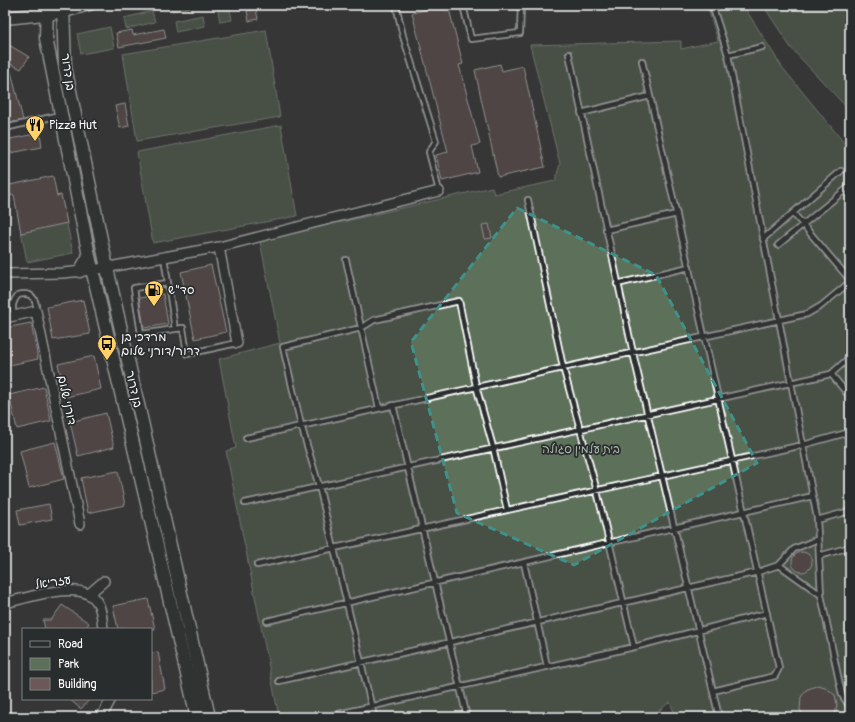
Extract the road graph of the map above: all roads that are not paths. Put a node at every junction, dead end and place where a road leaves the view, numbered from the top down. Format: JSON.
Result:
{"nodes":[{"id":1,"x":91,"y":5,"type":"edge"},
{"id":2,"x":396,"y":5,"type":"edge"},
{"id":3,"x":464,"y":5,"type":"edge"},
{"id":4,"x":521,"y":5,"type":"edge"},
{"id":5,"x":712,"y":5,"type":"edge"},
{"id":6,"x":47,"y":9,"type":"edge"},
{"id":7,"x":63,"y":9,"type":"edge"},
{"id":8,"x":5,"y":18,"type":"edge"},
{"id":9,"x":46,"y":38,"type":"junction"},
{"id":10,"x":762,"y":48,"type":"dead end"},
{"id":11,"x":569,"y":54,"type":"dead end"},
{"id":12,"x":728,"y":55,"type":"junction"},
{"id":13,"x":642,"y":61,"type":"dead end"},
{"id":14,"x":650,"y":96,"type":"junction"},
{"id":15,"x":581,"y":112,"type":"junction"},
{"id":16,"x":62,"y":114,"type":"junction"},
{"id":17,"x":5,"y":128,"type":"edge"},
{"id":18,"x":841,"y":171,"type":"dead end"},
{"id":19,"x":850,"y":186,"type":"edge"},
{"id":20,"x":438,"y":191,"type":"joint"},
{"id":21,"x":528,"y":200,"type":"dead end"},
{"id":22,"x":793,"y":213,"type":"junction"},
{"id":23,"x":677,"y":214,"type":"junction"},
{"id":24,"x":803,"y":224,"type":"junction"},
{"id":25,"x":606,"y":230,"type":"junction"},
{"id":26,"x":763,"y":239,"type":"junction"},
{"id":27,"x":778,"y":245,"type":"dead end"},
{"id":28,"x":219,"y":247,"type":"junction"},
{"id":29,"x":89,"y":256,"type":"junction"},
{"id":30,"x":164,"y":257,"type":"junction"},
{"id":31,"x":346,"y":260,"type":"dead end"},
{"id":32,"x":689,"y":267,"type":"junction"},
{"id":33,"x":107,"y":268,"type":"junction"},
{"id":34,"x":93,"y":270,"type":"junction"},
{"id":35,"x":80,"y":271,"type":"junction"},
{"id":36,"x":5,"y":274,"type":"edge"},
{"id":37,"x":850,"y":281,"type":"edge"},
{"id":38,"x":168,"y":283,"type":"junction"},
{"id":39,"x":617,"y":284,"type":"junction"},
{"id":40,"x":36,"y":305,"type":"dead end"},
{"id":41,"x":9,"y":317,"type":"edge"},
{"id":42,"x":778,"y":321,"type":"junction"},
{"id":43,"x":361,"y":328,"type":"junction"},
{"id":44,"x":175,"y":329,"type":"junction"},
{"id":45,"x":705,"y":337,"type":"junction"},
{"id":46,"x":237,"y":343,"type":"joint"},
{"id":47,"x":633,"y":353,"type":"junction"},
{"id":48,"x":850,"y":357,"type":"edge"},
{"id":49,"x":563,"y":367,"type":"junction"},
{"id":50,"x":831,"y":374,"type":"junction"},
{"id":51,"x":790,"y":382,"type":"junction"},
{"id":52,"x":476,"y":386,"type":"junction"},
{"id":53,"x":719,"y":397,"type":"junction"},
{"id":54,"x":850,"y":397,"type":"edge"},
{"id":55,"x":393,"y":406,"type":"junction"},
{"id":56,"x":379,"y":408,"type":"junction"},
{"id":57,"x":647,"y":413,"type":"junction"},
{"id":58,"x":301,"y":425,"type":"junction"},
{"id":59,"x":579,"y":428,"type":"junction"},
{"id":60,"x":850,"y":432,"type":"edge"},
{"id":61,"x":246,"y":438,"type":"dead end"},
{"id":62,"x":803,"y":445,"type":"junction"},
{"id":63,"x":493,"y":448,"type":"junction"},
{"id":64,"x":733,"y":460,"type":"junction"},
{"id":65,"x":408,"y":466,"type":"junction"},
{"id":66,"x":661,"y":476,"type":"junction"},
{"id":67,"x":320,"y":486,"type":"junction"},
{"id":68,"x":597,"y":491,"type":"junction"},
{"id":69,"x":813,"y":496,"type":"junction"},
{"id":70,"x":245,"y":502,"type":"dead end"},
{"id":71,"x":507,"y":510,"type":"junction"},
{"id":72,"x":850,"y":511,"type":"edge"},
{"id":73,"x":744,"y":512,"type":"junction"},
{"id":74,"x":817,"y":520,"type":"junction"},
{"id":75,"x":80,"y":524,"type":"dead end"},
{"id":76,"x":674,"y":528,"type":"junction"},
{"id":77,"x":422,"y":529,"type":"junction"},
{"id":78,"x":818,"y":539,"type":"junction"},
{"id":79,"x":609,"y":543,"type":"junction"},
{"id":80,"x":850,"y":547,"type":"edge"},
{"id":81,"x":334,"y":548,"type":"junction"},
{"id":82,"x":819,"y":556,"type":"junction"},
{"id":83,"x":524,"y":563,"type":"junction"},
{"id":84,"x":779,"y":565,"type":"junction"},
{"id":85,"x":257,"y":566,"type":"dead end"},
{"id":86,"x":758,"y":572,"type":"junction"},
{"id":87,"x":104,"y":581,"type":"dead end"},
{"id":88,"x":435,"y":583,"type":"junction"},
{"id":89,"x":689,"y":588,"type":"junction"},
{"id":90,"x":89,"y":594,"type":"junction"},
{"id":91,"x":822,"y":595,"type":"junction"},
{"id":92,"x":5,"y":603,"type":"edge"},
{"id":93,"x":347,"y":603,"type":"junction"},
{"id":94,"x":624,"y":604,"type":"junction"},
{"id":95,"x":767,"y":613,"type":"junction"},
{"id":96,"x":267,"y":621,"type":"dead end"},
{"id":97,"x":538,"y":623,"type":"junction"},
{"id":98,"x":103,"y":628,"type":"edge"},
{"id":99,"x":699,"y":631,"type":"junction"},
{"id":100,"x":449,"y":643,"type":"junction"},
{"id":101,"x":634,"y":647,"type":"junction"},
{"id":102,"x":361,"y":663,"type":"junction"},
{"id":103,"x":547,"y":666,"type":"junction"},
{"id":104,"x":279,"y":681,"type":"dead end"},
{"id":105,"x":459,"y":685,"type":"junction"},
{"id":106,"x":713,"y":691,"type":"junction"},
{"id":107,"x":111,"y":700,"type":"edge"},
{"id":108,"x":371,"y":706,"type":"junction"},
{"id":109,"x":850,"y":707,"type":"edge"},
{"id":110,"x":98,"y":717,"type":"edge"},
{"id":111,"x":197,"y":717,"type":"edge"},
{"id":112,"x":209,"y":717,"type":"edge"},
{"id":113,"x":325,"y":717,"type":"edge"},
{"id":114,"x":374,"y":717,"type":"edge"},
{"id":115,"x":467,"y":717,"type":"edge"},
{"id":116,"x":720,"y":717,"type":"edge"}],
"edges":[{"from":1,"to":7,"type":"street"},
{"from":2,"to":20,"type":"lane"},
{"from":3,"to":4,"type":"lane"},
{"from":5,"to":12,"type":"lane"},
{"from":6,"to":7,"type":"street"},
{"from":6,"to":8,"type":"street"},
{"from":6,"to":9,"type":"street","name":"בן דרור"},
{"from":7,"to":33,"type":"street","name":"בן דרור"},
{"from":8,"to":9,"type":"street"},
{"from":9,"to":16,"type":"street","name":"בן דרור"},
{"from":10,"to":12,"type":"lane"},
{"from":11,"to":15,"type":"lane"},
{"from":12,"to":26,"type":"lane"},
{"from":13,"to":14,"type":"lane"},
{"from":14,"to":15,"type":"lane"},
{"from":14,"to":23,"type":"lane"},
{"from":15,"to":25,"type":"lane"},
{"from":16,"to":17,"type":"lane"},
{"from":16,"to":29,"type":"street","name":"בן דרור"},
{"from":18,"to":22,"type":"lane"},
{"from":19,"to":24,"type":"lane"},
{"from":20,"to":28,"type":"street"},
{"from":21,"to":49,"type":"lane"},
{"from":22,"to":24,"type":"lane"},
{"from":22,"to":26,"type":"lane"},
{"from":23,"to":25,"type":"lane"},
{"from":23,"to":32,"type":"lane"},
{"from":24,"to":27,"type":"lane"},
{"from":24,"to":37,"type":"lane"},
{"from":25,"to":39,"type":"lane"},
{"from":26,"to":42,"type":"lane"},
{"from":28,"to":30,"type":"street"},
{"from":28,"to":46,"type":"street"},
{"from":29,"to":34,"type":"street","name":"בן דרור"},
{"from":29,"to":35,"type":"street"},
{"from":30,"to":33,"type":"street"},
{"from":30,"to":38,"type":"lane"},
{"from":31,"to":43,"type":"lane"},
{"from":32,"to":39,"type":"lane"},
{"from":32,"to":45,"type":"lane"},
{"from":33,"to":34,"type":"street"},
{"from":33,"to":112,"type":"street","name":"בן דרור"},
{"from":34,"to":35,"type":"street"},
{"from":34,"to":111,"type":"street","name":"בן דרור"},
{"from":35,"to":36,"type":"street"},
{"from":37,"to":42,"type":"lane"},
{"from":38,"to":44,"type":"lane"},
{"from":38,"to":44,"type":"lane"},
{"from":39,"to":47,"type":"lane"},
{"from":40,"to":41,"type":"lane"},
{"from":41,"to":75,"type":"street","name":"דורני שלום"},
{"from":42,"to":45,"type":"lane"},
{"from":42,"to":51,"type":"lane"},
{"from":43,"to":52,"type":"lane"},
{"from":43,"to":56,"type":"lane"},
{"from":43,"to":58,"type":"lane"},
{"from":44,"to":46,"type":"lane"},
{"from":45,"to":47,"type":"lane"},
{"from":45,"to":53,"type":"lane"},
{"from":47,"to":49,"type":"lane"},
{"from":47,"to":57,"type":"lane"},
{"from":48,"to":50,"type":"lane"},
{"from":49,"to":52,"type":"lane"},
{"from":49,"to":59,"type":"lane"},
{"from":50,"to":51,"type":"lane"},
{"from":50,"to":54,"type":"lane"},
{"from":51,"to":53,"type":"lane"},
{"from":51,"to":62,"type":"lane"},
{"from":52,"to":55,"type":"lane"},
{"from":52,"to":63,"type":"lane"},
{"from":53,"to":57,"type":"lane"},
{"from":53,"to":64,"type":"lane"},
{"from":55,"to":56,"type":"lane"},
{"from":55,"to":65,"type":"lane"},
{"from":56,"to":58,"type":"lane"},
{"from":57,"to":59,"type":"lane"},
{"from":57,"to":66,"type":"lane"},
{"from":58,"to":61,"type":"lane"},
{"from":58,"to":67,"type":"lane"},
{"from":59,"to":63,"type":"lane"},
{"from":59,"to":68,"type":"lane"},
{"from":60,"to":62,"type":"lane"},
{"from":62,"to":64,"type":"lane"},
{"from":62,"to":69,"type":"lane"},
{"from":63,"to":65,"type":"lane"},
{"from":63,"to":71,"type":"lane"},
{"from":64,"to":66,"type":"lane"},
{"from":64,"to":73,"type":"lane"},
{"from":65,"to":67,"type":"lane"},
{"from":65,"to":77,"type":"lane"},
{"from":66,"to":68,"type":"lane"},
{"from":66,"to":76,"type":"lane"},
{"from":67,"to":70,"type":"lane"},
{"from":67,"to":81,"type":"lane"},
{"from":68,"to":71,"type":"lane"},
{"from":68,"to":79,"type":"lane"},
{"from":69,"to":73,"type":"lane"},
{"from":69,"to":74,"type":"lane"},
{"from":71,"to":77,"type":"lane"},
{"from":72,"to":74,"type":"lane"},
{"from":73,"to":76,"type":"lane"},
{"from":73,"to":86,"type":"lane"},
{"from":74,"to":78,"type":"lane"},
{"from":76,"to":79,"type":"lane"},
{"from":76,"to":89,"type":"lane"},
{"from":77,"to":81,"type":"lane"},
{"from":77,"to":88,"type":"lane"},
{"from":78,"to":82,"type":"lane"},
{"from":78,"to":84,"type":"lane"},
{"from":79,"to":83,"type":"lane"},
{"from":79,"to":94,"type":"lane"},
{"from":80,"to":82,"type":"lane"},
{"from":81,"to":85,"type":"lane"},
{"from":81,"to":93,"type":"lane"},
{"from":82,"to":91,"type":"lane"},
{"from":83,"to":88,"type":"lane"},
{"from":83,"to":97,"type":"lane"},
{"from":84,"to":86,"type":"lane"},
{"from":84,"to":91,"type":"lane"},
{"from":86,"to":89,"type":"lane"},
{"from":86,"to":95,"type":"lane"},
{"from":87,"to":90,"type":"street"},
{"from":88,"to":93,"type":"lane"},
{"from":88,"to":100,"type":"lane"},
{"from":89,"to":94,"type":"lane"},
{"from":89,"to":99,"type":"lane"},
{"from":90,"to":92,"type":"street","name":"עזריאל"},
{"from":90,"to":98,"type":"street"},
{"from":91,"to":109,"type":"lane"},
{"from":93,"to":96,"type":"lane"},
{"from":93,"to":102,"type":"lane"},
{"from":94,"to":97,"type":"lane"},
{"from":94,"to":101,"type":"lane"},
{"from":95,"to":99,"type":"lane"},
{"from":95,"to":106,"type":"lane"},
{"from":97,"to":100,"type":"lane"},
{"from":97,"to":103,"type":"lane"},
{"from":99,"to":101,"type":"lane"},
{"from":99,"to":106,"type":"lane"},
{"from":100,"to":102,"type":"lane"},
{"from":100,"to":105,"type":"lane"},
{"from":101,"to":103,"type":"lane"},
{"from":102,"to":104,"type":"lane"},
{"from":102,"to":108,"type":"lane"},
{"from":103,"to":105,"type":"lane"},
{"from":105,"to":108,"type":"lane"},
{"from":105,"to":115,"type":"lane"},
{"from":106,"to":116,"type":"lane"},
{"from":107,"to":110,"type":"street"},
{"from":108,"to":113,"type":"lane"},
{"from":108,"to":114,"type":"lane"}]}
